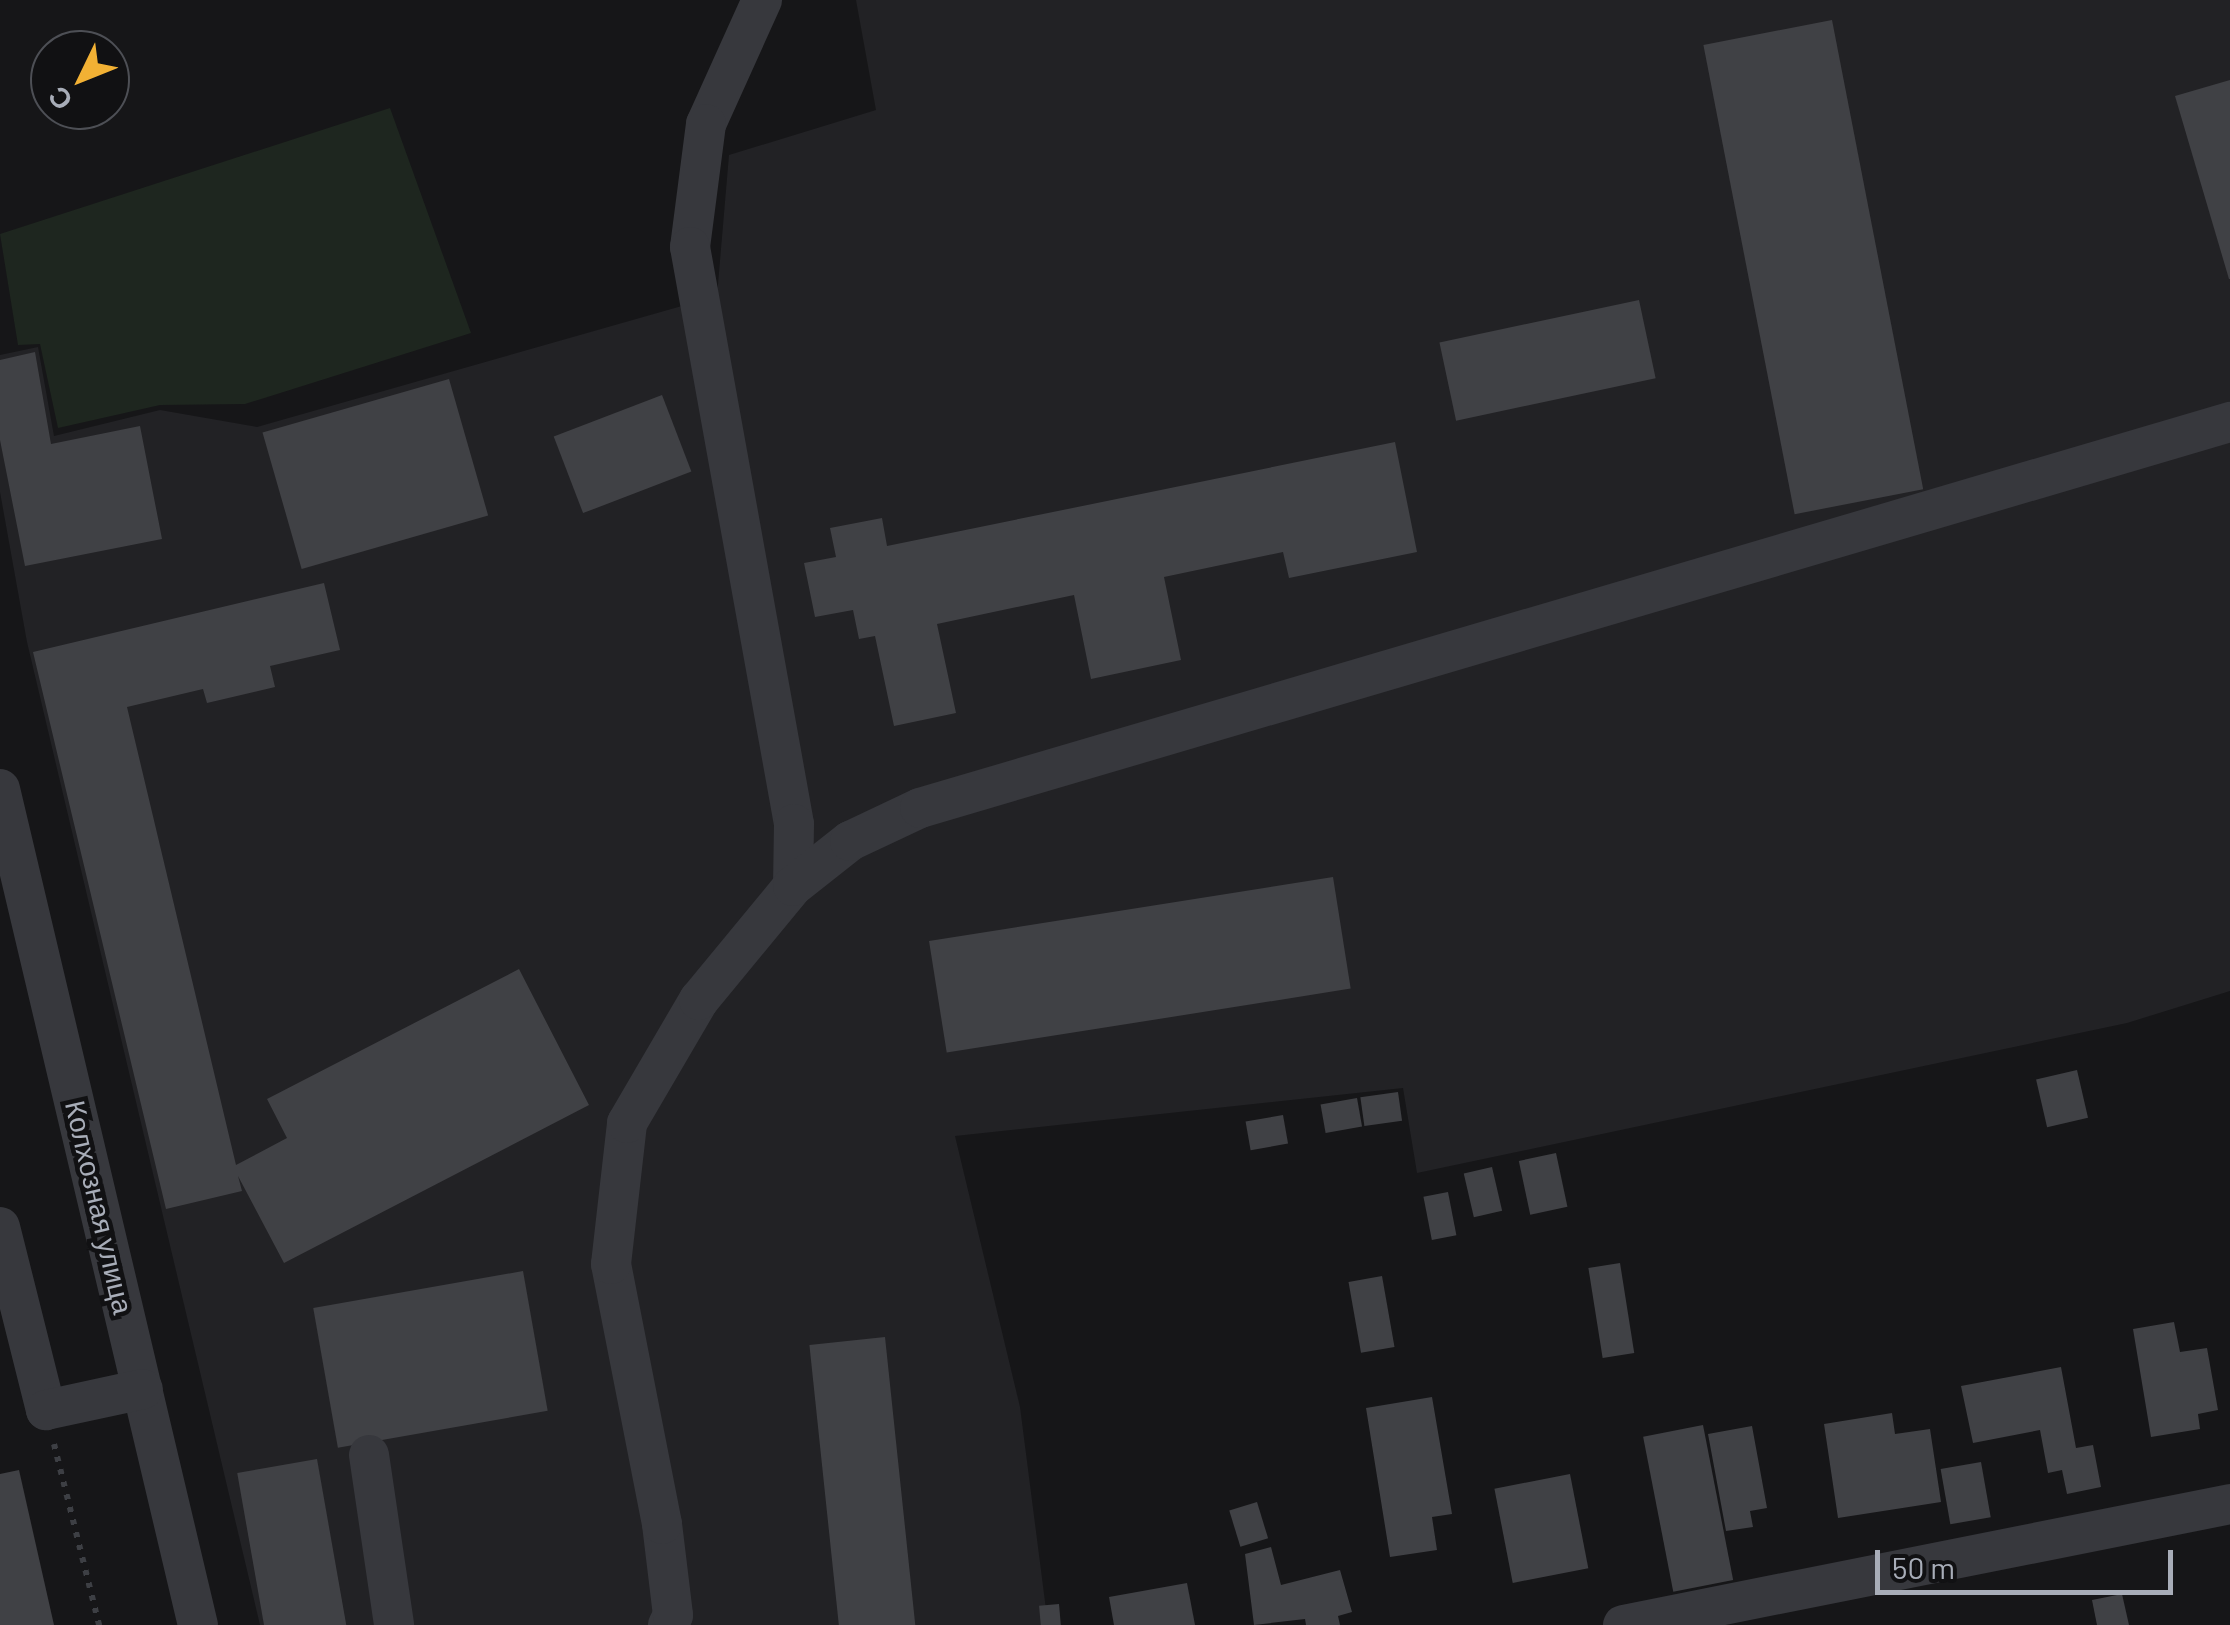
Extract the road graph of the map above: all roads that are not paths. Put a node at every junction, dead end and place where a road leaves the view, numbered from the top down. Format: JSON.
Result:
{"nodes":[{"id":1,"x":762,"y":0,"type":"edge"},
{"id":2,"x":2230,"y":422,"type":"edge"},
{"id":3,"x":0,"y":789,"type":"edge"},
{"id":4,"x":793,"y":886,"type":"junction"},
{"id":5,"x":0,"y":1227,"type":"edge"},
{"id":6,"x":143,"y":1390,"type":"junction"},
{"id":7,"x":368,"y":1454,"type":"dead end"},
{"id":8,"x":2230,"y":1504,"type":"edge"},
{"id":9,"x":198,"y":1625,"type":"edge"},
{"id":10,"x":394,"y":1625,"type":"edge"},
{"id":11,"x":668,"y":1625,"type":"edge"},
{"id":12,"x":1624,"y":1625,"type":"edge"}],
"edges":[{"from":1,"to":4,"type":"street"},
{"from":2,"to":4,"type":"street"},
{"from":3,"to":6,"type":"street","name":"Колхозная улица"},
{"from":4,"to":11,"type":"street"},
{"from":5,"to":6,"type":"street"},
{"from":6,"to":9,"type":"street","name":"Колхозная улица"},
{"from":7,"to":10,"type":"street"},
{"from":8,"to":12,"type":"street"}]}
